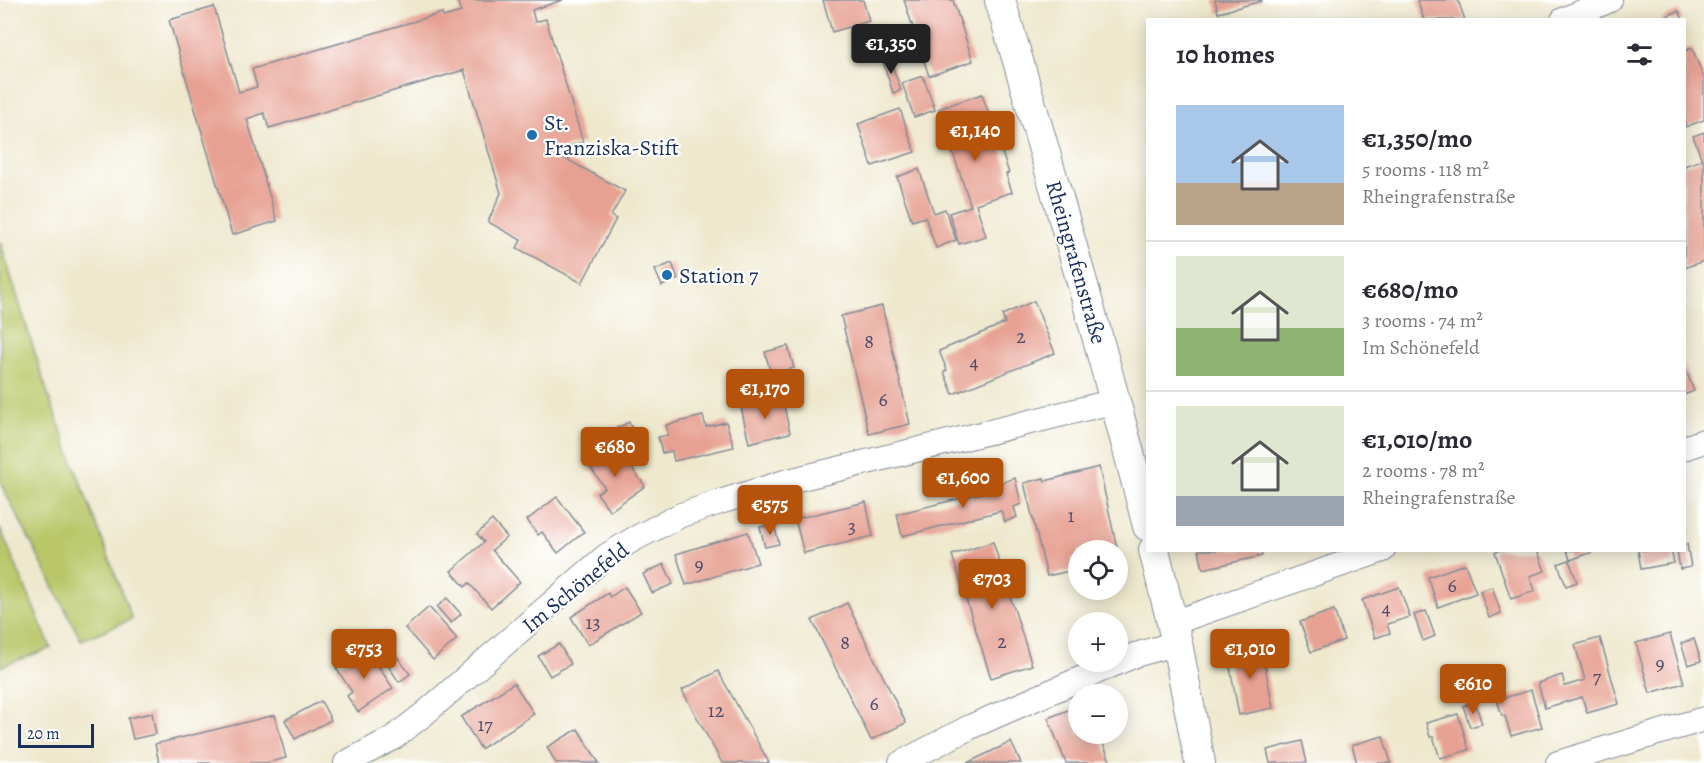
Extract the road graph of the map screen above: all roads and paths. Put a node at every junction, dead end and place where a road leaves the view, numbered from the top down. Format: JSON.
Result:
{"nodes":[{"id":1,"x":1000,"y":0,"type":"edge"},
{"id":2,"x":1610,"y":0,"type":"edge"},
{"id":3,"x":1568,"y":18,"type":"edge"},
{"id":4,"x":1116,"y":401,"type":"junction"},
{"id":5,"x":1704,"y":441,"type":"edge"},
{"id":6,"x":1686,"y":447,"type":"edge"},
{"id":7,"x":1146,"y":518,"type":"edge"},
{"id":8,"x":1154,"y":552,"type":"edge"},
{"id":9,"x":1378,"y":552,"type":"edge"},
{"id":10,"x":1174,"y":633,"type":"junction"},
{"id":11,"x":1704,"y":719,"type":"edge"},
{"id":12,"x":349,"y":763,"type":"edge"},
{"id":13,"x":901,"y":763,"type":"edge"},
{"id":14,"x":1200,"y":763,"type":"edge"},
{"id":15,"x":1558,"y":763,"type":"edge"}],
"edges":[{"from":1,"to":4,"type":"street","name":"Rheingrafenstraße"},
{"from":2,"to":3,"type":"street"},
{"from":4,"to":7,"type":"street","name":"Rheingrafenstraße"},
{"from":4,"to":12,"type":"street","name":"Im Schönefeld"},
{"from":5,"to":6,"type":"street"},
{"from":8,"to":10,"type":"street"},
{"from":9,"to":10,"type":"street"},
{"from":10,"to":13,"type":"street"},
{"from":10,"to":14,"type":"street"},
{"from":11,"to":15,"type":"street"}]}
